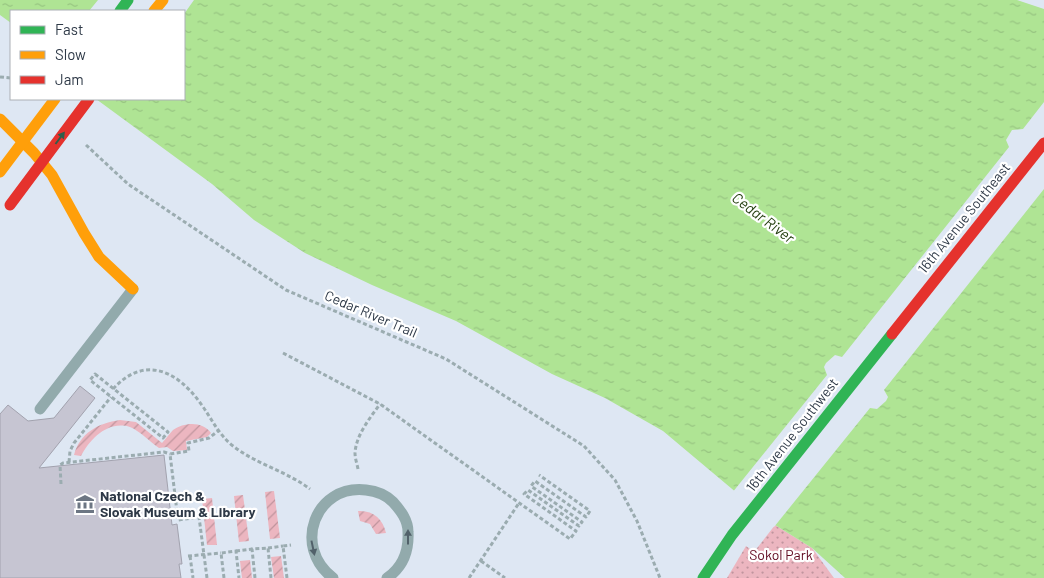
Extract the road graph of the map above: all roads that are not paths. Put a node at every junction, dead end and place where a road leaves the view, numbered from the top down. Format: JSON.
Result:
{"nodes":[{"id":1,"x":163,"y":0,"type":"edge"},
{"id":2,"x":155,"y":10,"type":"edge"},
{"id":3,"x":54,"y":100,"type":"edge"},
{"id":4,"x":88,"y":100,"type":"edge"},
{"id":5,"x":0,"y":119,"type":"edge"},
{"id":6,"x":1044,"y":143,"type":"edge"},
{"id":7,"x":0,"y":172,"type":"edge"},
{"id":8,"x":8,"y":208,"type":"dead end"},
{"id":9,"x":134,"y":289,"type":"joint"},
{"id":10,"x":908,"y":312,"type":"joint"},
{"id":11,"x":40,"y":409,"type":"dead end"},
{"id":12,"x":333,"y":578,"type":"edge"},
{"id":13,"x":387,"y":578,"type":"edge"},
{"id":14,"x":703,"y":578,"type":"edge"}],
"edges":[{"from":1,"to":2,"type":"street"},
{"from":3,"to":7,"type":"street","bridge":true},
{"from":8,"to":4,"type":"street","one_way":true,"bridge":true},
{"from":5,"to":9,"type":"street"},
{"from":6,"to":10,"type":"street","name":"16th Avenue Southeast"},
{"from":9,"to":11,"type":"lane"},
{"from":10,"to":14,"type":"street","name":"16th Avenue Southwest"},
{"from":13,"to":12,"type":"lane","one_way":true}]}
